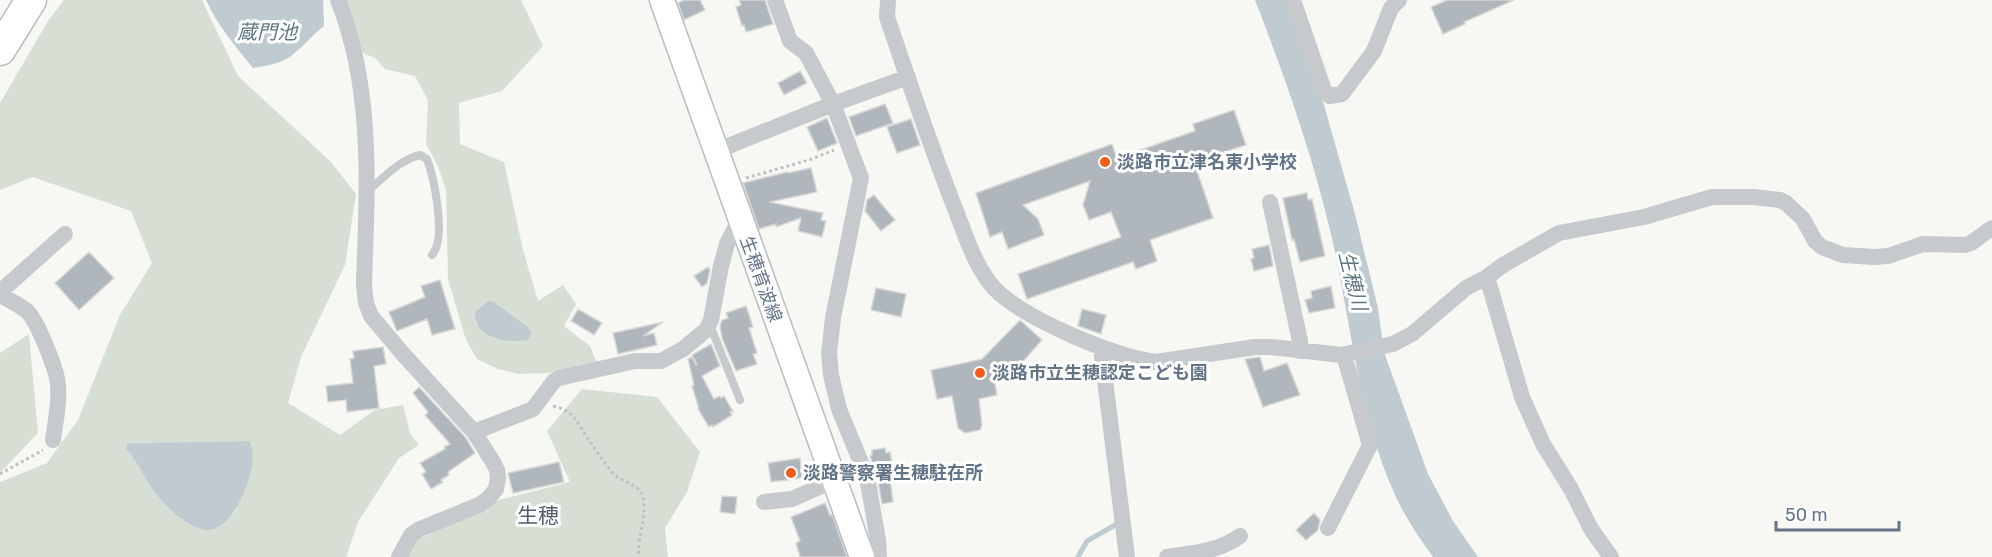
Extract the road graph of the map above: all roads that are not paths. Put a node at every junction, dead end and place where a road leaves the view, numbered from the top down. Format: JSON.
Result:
{"nodes":[{"id":1,"x":31,"y":0,"type":"edge"},
{"id":2,"x":338,"y":0,"type":"edge"},
{"id":3,"x":662,"y":0,"type":"edge"},
{"id":4,"x":775,"y":0,"type":"edge"},
{"id":5,"x":888,"y":0,"type":"edge"},
{"id":6,"x":1293,"y":0,"type":"edge"},
{"id":7,"x":1399,"y":0,"type":"edge"},
{"id":8,"x":0,"y":50,"type":"edge"},
{"id":9,"x":908,"y":77,"type":"junction"},
{"id":10,"x":832,"y":104,"type":"junction"},
{"id":11,"x":716,"y":151,"type":"junction"},
{"id":12,"x":367,"y":193,"type":"junction"},
{"id":13,"x":1270,"y":202,"type":"dead end"},
{"id":14,"x":740,"y":218,"type":"junction"},
{"id":15,"x":1992,"y":228,"type":"edge"},
{"id":16,"x":65,"y":234,"type":"dead end"},
{"id":17,"x":432,"y":255,"type":"dead end"},
{"id":18,"x":1487,"y":277,"type":"junction"},
{"id":19,"x":0,"y":293,"type":"edge"},
{"id":20,"x":710,"y":323,"type":"junction"},
{"id":21,"x":1101,"y":348,"type":"junction"},
{"id":22,"x":1300,"y":351,"type":"junction"},
{"id":23,"x":1349,"y":354,"type":"junction"},
{"id":24,"x":740,"y":400,"type":"dead end"},
{"id":25,"x":474,"y":432,"type":"junction"},
{"id":26,"x":53,"y":440,"type":"road end"},
{"id":27,"x":834,"y":482,"type":"junction"},
{"id":28,"x":764,"y":502,"type":"dead end"},
{"id":29,"x":1328,"y":528,"type":"dead end"},
{"id":30,"x":1240,"y":536,"type":"dead end"},
{"id":31,"x":399,"y":557,"type":"edge"},
{"id":32,"x":862,"y":557,"type":"edge"},
{"id":33,"x":879,"y":557,"type":"edge"},
{"id":34,"x":1127,"y":557,"type":"edge"},
{"id":35,"x":1167,"y":557,"type":"edge"},
{"id":36,"x":1611,"y":557,"type":"edge"}],
"edges":[{"from":1,"to":8,"type":"highway"},
{"from":2,"to":12,"type":"street"},
{"from":3,"to":11,"type":"main road","name":"生穂育波線"},
{"from":4,"to":10,"type":"street"},
{"from":5,"to":9,"type":"street"},
{"from":6,"to":7,"type":"street"},
{"from":9,"to":10,"type":"street"},
{"from":9,"to":21,"type":"street"},
{"from":10,"to":11,"type":"street"},
{"from":10,"to":33,"type":"street"},
{"from":11,"to":14,"type":"main road","name":"生穂育波線"},
{"from":12,"to":17,"type":"lane"},
{"from":12,"to":25,"type":"street"},
{"from":13,"to":22,"type":"street"},
{"from":14,"to":20,"type":"street"},
{"from":14,"to":27,"type":"main road","name":"生穂育波線"},
{"from":15,"to":18,"type":"street"},
{"from":16,"to":19,"type":"street"},
{"from":18,"to":23,"type":"street"},
{"from":18,"to":36,"type":"street"},
{"from":19,"to":26,"type":"street"},
{"from":20,"to":24,"type":"lane"},
{"from":20,"to":25,"type":"street"},
{"from":21,"to":22,"type":"street"},
{"from":21,"to":34,"type":"street"},
{"from":22,"to":23,"type":"street"},
{"from":23,"to":29,"type":"street"},
{"from":25,"to":31,"type":"street"},
{"from":27,"to":28,"type":"street"},
{"from":27,"to":32,"type":"main road","name":"生穂育波線"},
{"from":30,"to":35,"type":"street"}]}
